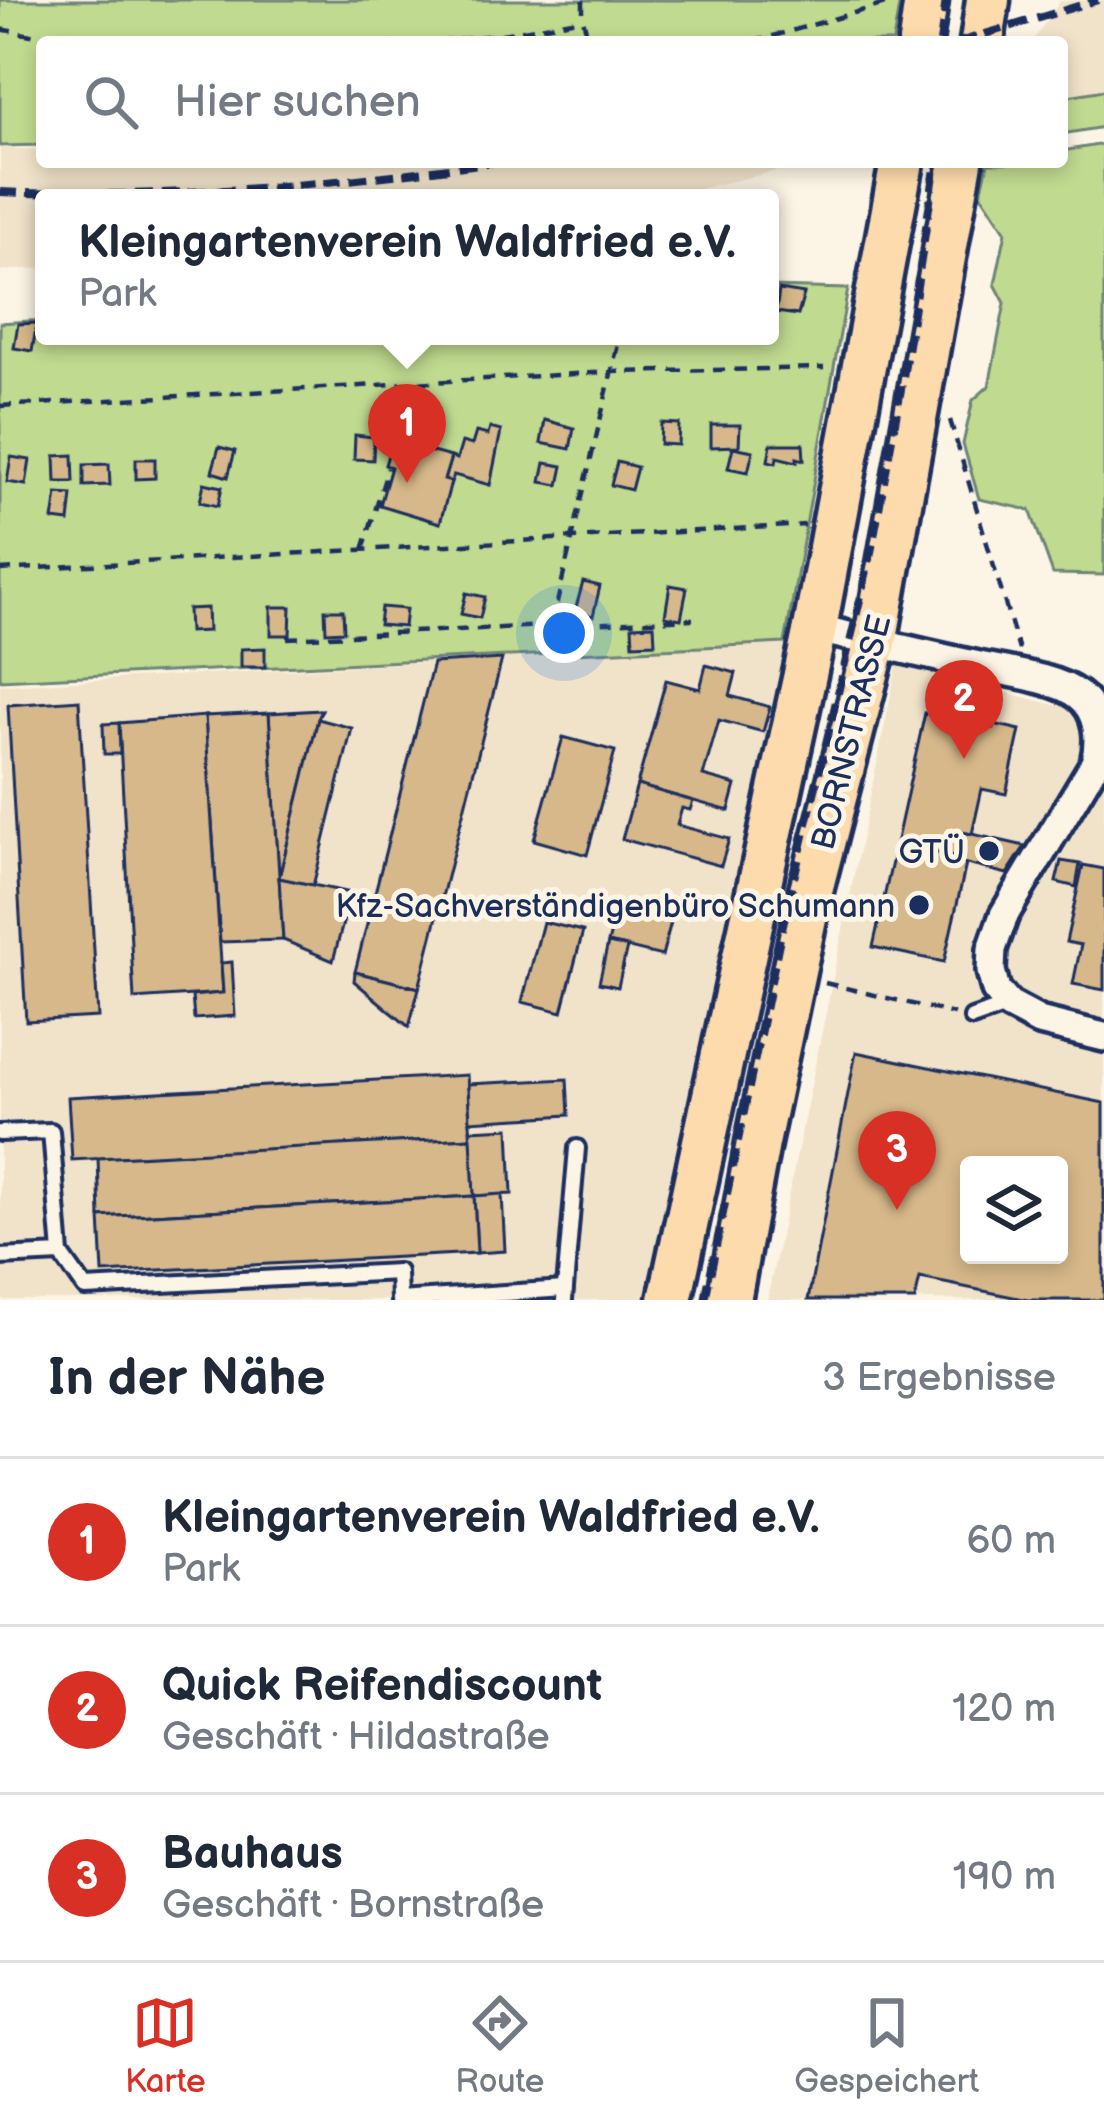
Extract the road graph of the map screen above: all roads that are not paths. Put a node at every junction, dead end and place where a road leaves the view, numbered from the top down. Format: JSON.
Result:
{"nodes":[{"id":1,"x":926,"y":0,"type":"edge"},
{"id":2,"x":988,"y":0,"type":"edge"},
{"id":3,"x":921,"y":36,"type":"edge"},
{"id":4,"x":983,"y":36,"type":"edge"},
{"id":5,"x":901,"y":168,"type":"edge"},
{"id":6,"x":960,"y":168,"type":"edge"},
{"id":7,"x":814,"y":628,"type":"junction"},
{"id":8,"x":875,"y":643,"type":"junction"},
{"id":9,"x":1010,"y":1005,"type":"junction"},
{"id":10,"x":972,"y":1018,"type":"road end"},
{"id":11,"x":1104,"y":1037,"type":"edge"},
{"id":12,"x":0,"y":1133,"type":"edge"},
{"id":13,"x":578,"y":1148,"type":"dead end"},
{"id":14,"x":61,"y":1254,"type":"junction"},
{"id":15,"x":0,"y":1257,"type":"edge"},
{"id":16,"x":564,"y":1295,"type":"edge"},
{"id":17,"x":399,"y":1300,"type":"edge"},
{"id":18,"x":670,"y":1300,"type":"edge"},
{"id":19,"x":729,"y":1300,"type":"edge"}],
"edges":[{"from":1,"to":3,"type":"main road"},
{"from":2,"to":4,"type":"main road"},
{"from":5,"to":7,"type":"main road","name":"BORNSTRASSE"},
{"from":6,"to":8,"type":"main road","name":"BORNSTRASSE"},
{"from":7,"to":8,"type":"street"},
{"from":7,"to":18,"type":"main road","name":"BORNSTRASSE"},
{"from":8,"to":9,"type":"street"},
{"from":8,"to":19,"type":"main road","name":"BORNSTRASSE"},
{"from":9,"to":10,"type":"lane"},
{"from":9,"to":11,"type":"street"},
{"from":12,"to":14,"type":"lane"},
{"from":13,"to":16,"type":"lane"},
{"from":14,"to":15,"type":"lane"},
{"from":14,"to":17,"type":"lane"},
{"from":16,"to":17,"type":"lane"}]}
